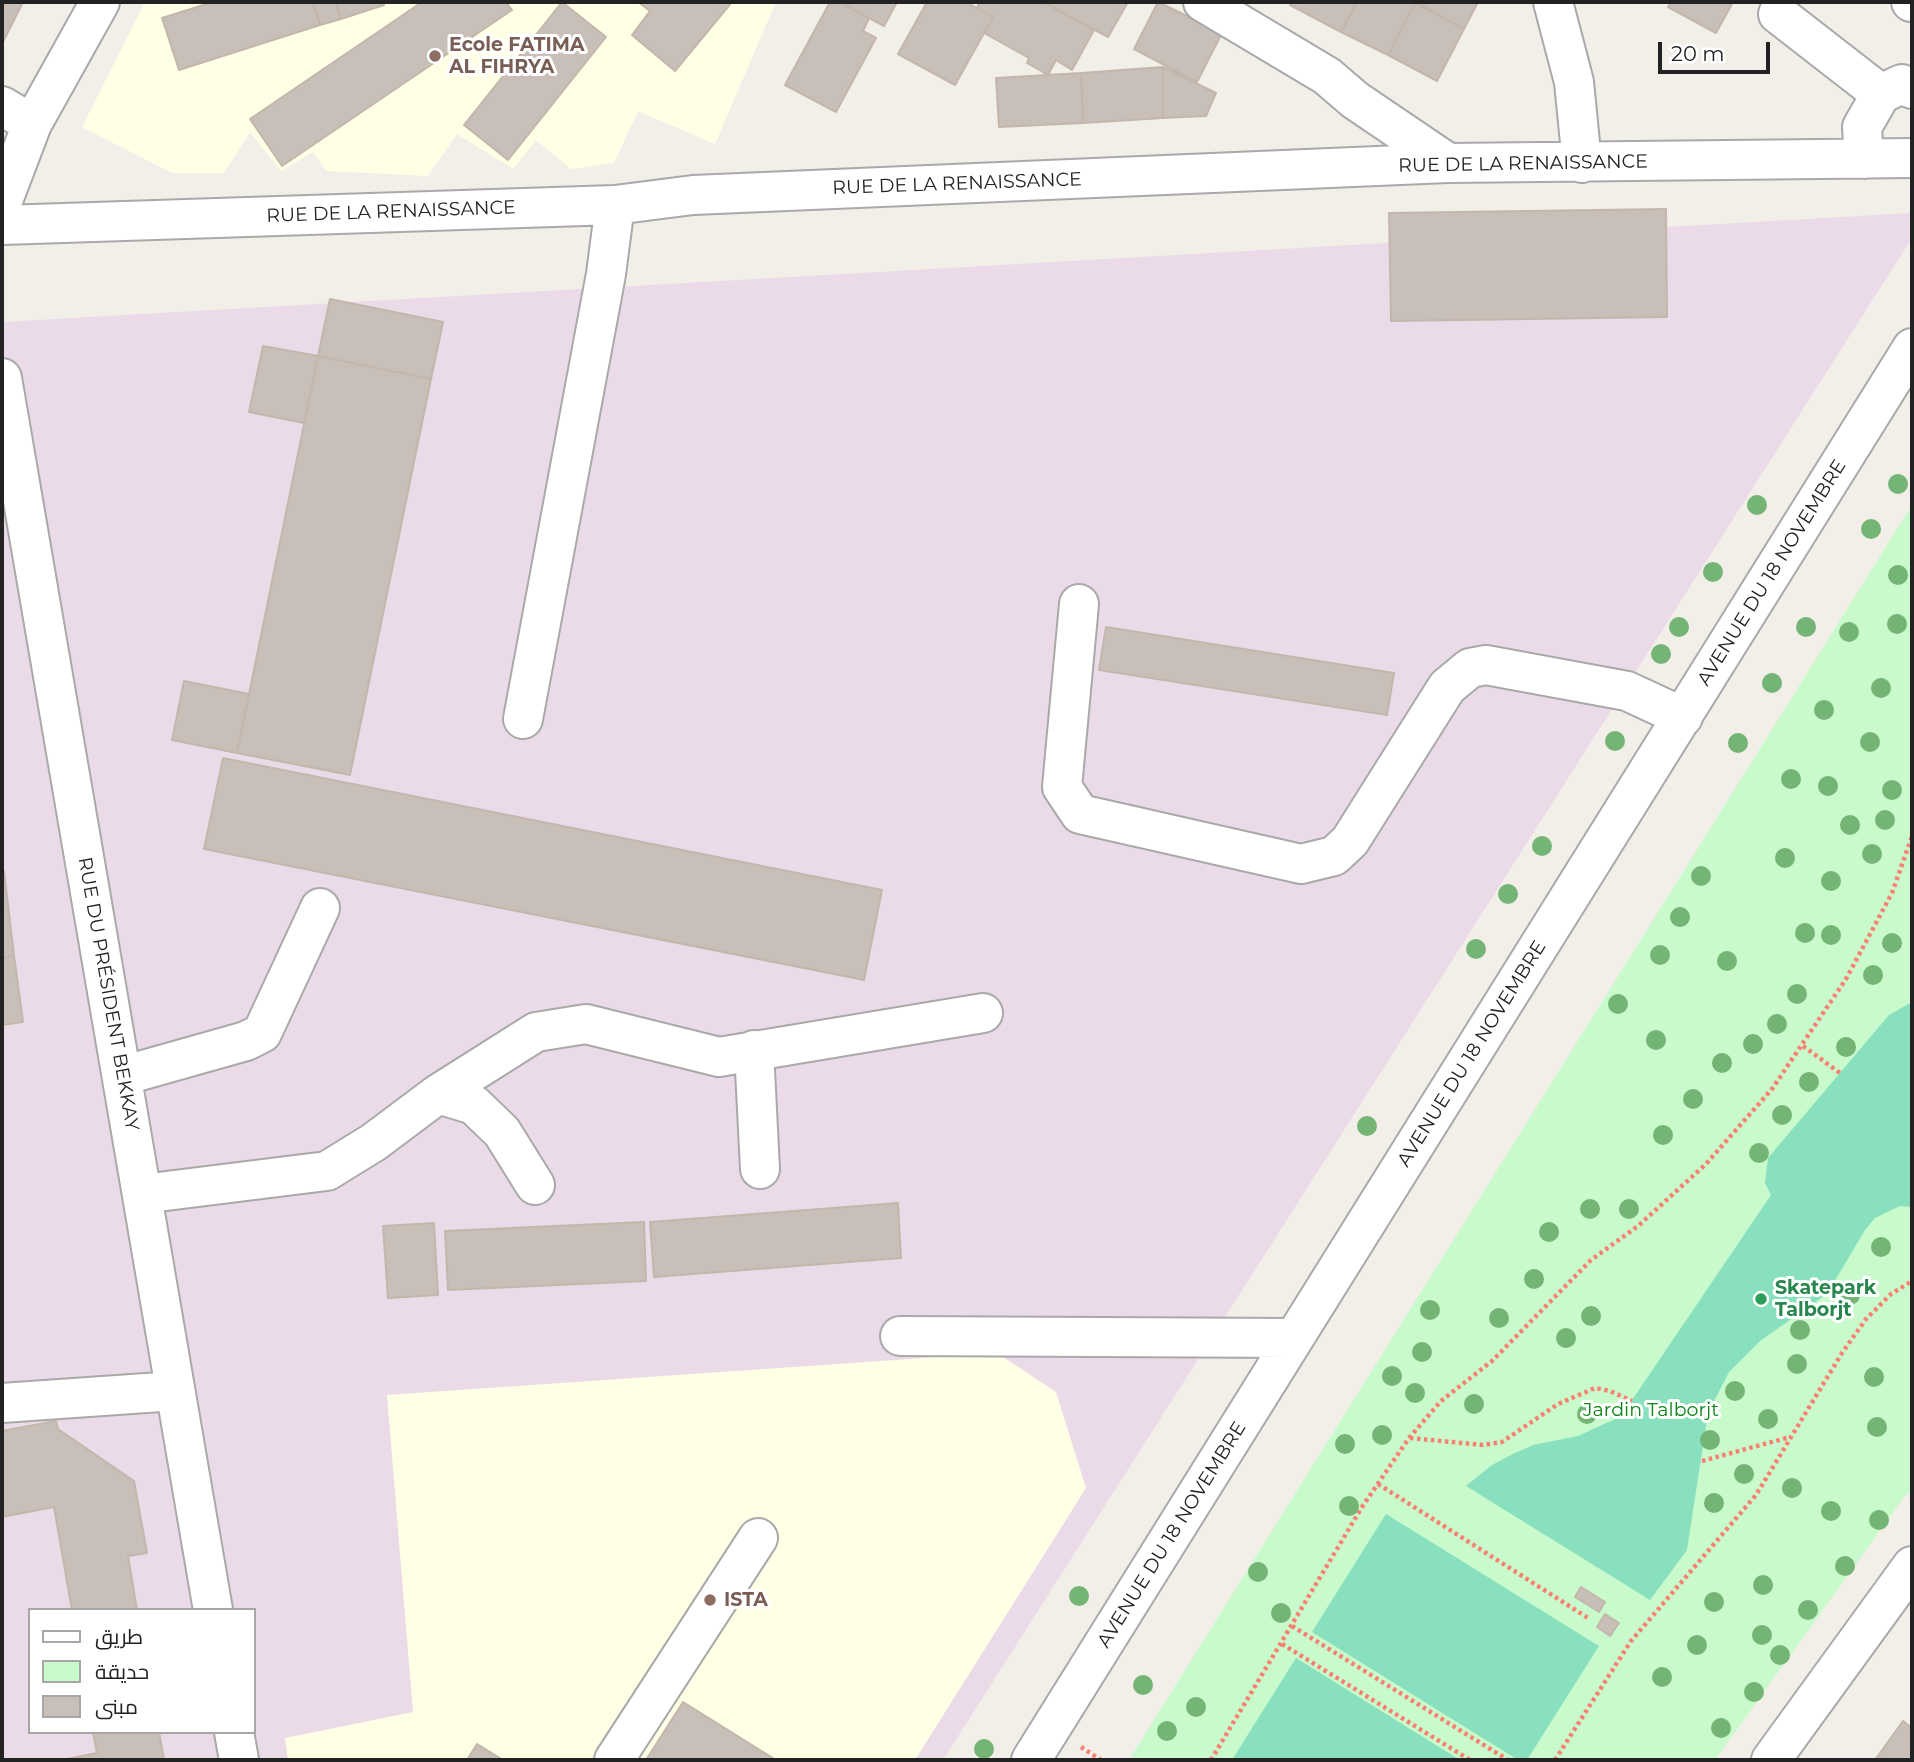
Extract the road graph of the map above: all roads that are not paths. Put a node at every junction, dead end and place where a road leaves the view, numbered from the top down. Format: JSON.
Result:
{"nodes":[{"id":1,"x":100,"y":2,"type":"edge"},
{"id":2,"x":1203,"y":2,"type":"edge"},
{"id":3,"x":1553,"y":2,"type":"edge"},
{"id":4,"x":1778,"y":14,"type":"dead end"},
{"id":5,"x":1896,"y":92,"type":"edge"},
{"id":6,"x":17,"y":115,"type":"edge"},
{"id":7,"x":1912,"y":158,"type":"edge"},
{"id":8,"x":1864,"y":159,"type":"junction"},
{"id":9,"x":1448,"y":163,"type":"junction"},
{"id":10,"x":1582,"y":163,"type":"junction"},
{"id":11,"x":2,"y":202,"type":"edge"},
{"id":12,"x":615,"y":205,"type":"junction"},
{"id":13,"x":2,"y":225,"type":"edge"},
{"id":14,"x":1912,"y":348,"type":"edge"},
{"id":15,"x":2,"y":378,"type":"edge"},
{"id":16,"x":1079,"y":604,"type":"dead end"},
{"id":17,"x":1683,"y":717,"type":"junction"},
{"id":18,"x":523,"y":719,"type":"dead end"},
{"id":19,"x":320,"y":908,"type":"dead end"},
{"id":20,"x":983,"y":1013,"type":"dead end"},
{"id":21,"x":754,"y":1050,"type":"junction"},
{"id":22,"x":122,"y":1076,"type":"junction"},
{"id":23,"x":438,"y":1094,"type":"junction"},
{"id":24,"x":760,"y":1169,"type":"dead end"},
{"id":25,"x":535,"y":1185,"type":"dead end"},
{"id":26,"x":142,"y":1194,"type":"junction"},
{"id":27,"x":900,"y":1336,"type":"dead end"},
{"id":28,"x":1294,"y":1338,"type":"junction"},
{"id":29,"x":175,"y":1391,"type":"junction"},
{"id":30,"x":2,"y":1403,"type":"edge"},
{"id":31,"x":758,"y":1538,"type":"dead end"},
{"id":32,"x":1912,"y":1566,"type":"edge"},
{"id":33,"x":213,"y":1608,"type":"edge"},
{"id":34,"x":234,"y":1734,"type":"edge"},
{"id":35,"x":239,"y":1760,"type":"edge"},
{"id":36,"x":614,"y":1760,"type":"edge"},
{"id":37,"x":1031,"y":1760,"type":"edge"},
{"id":38,"x":1771,"y":1760,"type":"edge"}],
"edges":[{"from":1,"to":6,"type":"street"},
{"from":2,"to":9,"type":"street"},
{"from":3,"to":10,"type":"street"},
{"from":4,"to":5,"type":"street"},
{"from":5,"to":8,"type":"street"},
{"from":6,"to":11,"type":"street"},
{"from":7,"to":8,"type":"street","name":"RUE DE LA RENAISSANCE"},
{"from":8,"to":10,"type":"street","name":"RUE DE LA RENAISSANCE"},
{"from":9,"to":10,"type":"street","name":"RUE DE LA RENAISSANCE"},
{"from":9,"to":12,"type":"street","name":"RUE DE LA RENAISSANCE"},
{"from":12,"to":13,"type":"street","name":"RUE DE LA RENAISSANCE"},
{"from":12,"to":18,"type":"street"},
{"from":14,"to":17,"type":"street","name":"AVENUE DU 18 NOVEMBRE"},
{"from":15,"to":22,"type":"street","name":"RUE DU PRÉSIDENT BEKKAY"},
{"from":16,"to":17,"type":"street"},
{"from":17,"to":28,"type":"street","name":"AVENUE DU 18 NOVEMBRE"},
{"from":19,"to":22,"type":"street"},
{"from":20,"to":21,"type":"street"},
{"from":21,"to":23,"type":"street"},
{"from":21,"to":24,"type":"street"},
{"from":22,"to":26,"type":"street","name":"RUE DU PRÉSIDENT BEKKAY"},
{"from":23,"to":25,"type":"street"},
{"from":23,"to":26,"type":"street"},
{"from":26,"to":29,"type":"street","name":"RUE DU PRÉSIDENT BEKKAY"},
{"from":27,"to":28,"type":"street"},
{"from":28,"to":37,"type":"street","name":"AVENUE DU 18 NOVEMBRE"},
{"from":29,"to":30,"type":"street"},
{"from":29,"to":33,"type":"street","name":"RUE DU PRÉSIDENT BEKKAY"},
{"from":31,"to":36,"type":"street"},
{"from":32,"to":38,"type":"street"},
{"from":34,"to":35,"type":"street"}]}
